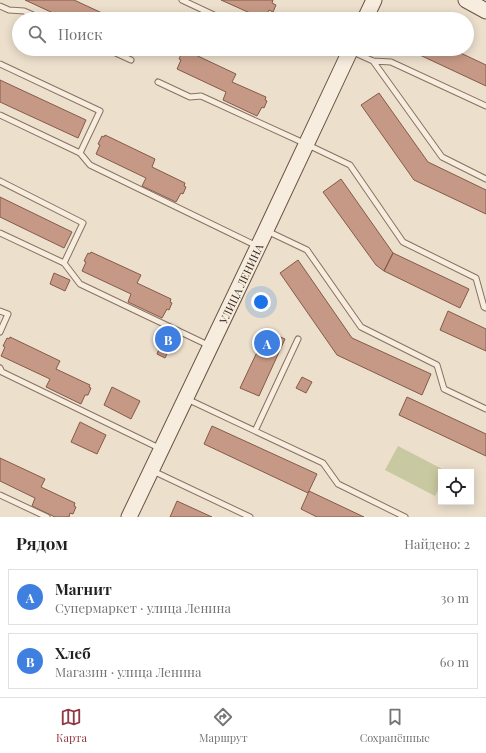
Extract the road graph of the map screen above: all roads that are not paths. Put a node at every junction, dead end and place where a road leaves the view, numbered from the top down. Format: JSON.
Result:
{"nodes":[{"id":1,"x":182,"y":0,"type":"edge"},
{"id":2,"x":374,"y":0,"type":"edge"},
{"id":3,"x":466,"y":0,"type":"edge"},
{"id":4,"x":0,"y":6,"type":"edge"},
{"id":5,"x":486,"y":11,"type":"edge"},
{"id":6,"x":26,"y":12,"type":"edge"},
{"id":7,"x":208,"y":12,"type":"edge"},
{"id":8,"x":368,"y":12,"type":"edge"},
{"id":9,"x":122,"y":56,"type":"edge"},
{"id":10,"x":348,"y":56,"type":"edge"},
{"id":11,"x":362,"y":56,"type":"edge"},
{"id":12,"x":131,"y":60,"type":"dead end"},
{"id":13,"x":373,"y":62,"type":"junction"},
{"id":14,"x":0,"y":64,"type":"edge"},
{"id":15,"x":158,"y":82,"type":"dead end"},
{"id":16,"x":486,"y":106,"type":"edge"},
{"id":17,"x":0,"y":115,"type":"edge"},
{"id":18,"x":306,"y":144,"type":"junction"},
{"id":19,"x":80,"y":154,"type":"junction"},
{"id":20,"x":486,"y":178,"type":"edge"},
{"id":21,"x":0,"y":181,"type":"edge"},
{"id":22,"x":266,"y":230,"type":"junction"},
{"id":23,"x":0,"y":233,"type":"edge"},
{"id":24,"x":258,"y":246,"type":"junction"},
{"id":25,"x":64,"y":263,"type":"junction"},
{"id":26,"x":486,"y":308,"type":"edge"},
{"id":27,"x":0,"y":311,"type":"edge"},
{"id":28,"x":0,"y":332,"type":"edge"},
{"id":29,"x":298,"y":340,"type":"dead end"},
{"id":30,"x":211,"y":346,"type":"junction"},
{"id":31,"x":0,"y":368,"type":"edge"},
{"id":32,"x":186,"y":399,"type":"junction"},
{"id":33,"x":486,"y":409,"type":"edge"},
{"id":34,"x":255,"y":431,"type":"junction"},
{"id":35,"x":162,"y":449,"type":"junction"},
{"id":36,"x":152,"y":471,"type":"junction"},
{"id":37,"x":0,"y":495,"type":"edge"},
{"id":38,"x":47,"y":517,"type":"edge"},
{"id":39,"x":129,"y":517,"type":"edge"},
{"id":40,"x":250,"y":517,"type":"edge"},
{"id":41,"x":405,"y":517,"type":"edge"}],
"edges":[{"from":1,"to":7,"type":"lane"},
{"from":2,"to":8,"type":"street"},
{"from":3,"to":5,"type":"street"},
{"from":4,"to":6,"type":"lane"},
{"from":9,"to":12,"type":"lane"},
{"from":10,"to":18,"type":"street","name":"УЛИЦА ЛЕНИНА"},
{"from":11,"to":13,"type":"lane"},
{"from":13,"to":16,"type":"lane"},
{"from":13,"to":20,"type":"lane"},
{"from":14,"to":19,"type":"lane"},
{"from":15,"to":18,"type":"lane"},
{"from":17,"to":19,"type":"lane"},
{"from":18,"to":22,"type":"street","name":"УЛИЦА ЛЕНИНА"},
{"from":18,"to":26,"type":"lane"},
{"from":19,"to":24,"type":"lane"},
{"from":21,"to":25,"type":"lane"},
{"from":22,"to":24,"type":"street","name":"УЛИЦА ЛЕНИНА"},
{"from":22,"to":33,"type":"lane"},
{"from":23,"to":25,"type":"lane"},
{"from":24,"to":30,"type":"street","name":"УЛИЦА ЛЕНИНА"},
{"from":25,"to":30,"type":"lane"},
{"from":27,"to":28,"type":"lane"},
{"from":29,"to":34,"type":"lane"},
{"from":30,"to":32,"type":"street","name":"УЛИЦА ЛЕНИНА"},
{"from":31,"to":35,"type":"lane"},
{"from":32,"to":34,"type":"lane"},
{"from":32,"to":35,"type":"street","name":"УЛИЦА ЛЕНИНА"},
{"from":34,"to":41,"type":"lane"},
{"from":35,"to":36,"type":"street","name":"УЛИЦА ЛЕНИНА"},
{"from":36,"to":39,"type":"street","name":"УЛИЦА ЛЕНИНА"},
{"from":36,"to":40,"type":"lane"},
{"from":37,"to":38,"type":"lane"}]}
